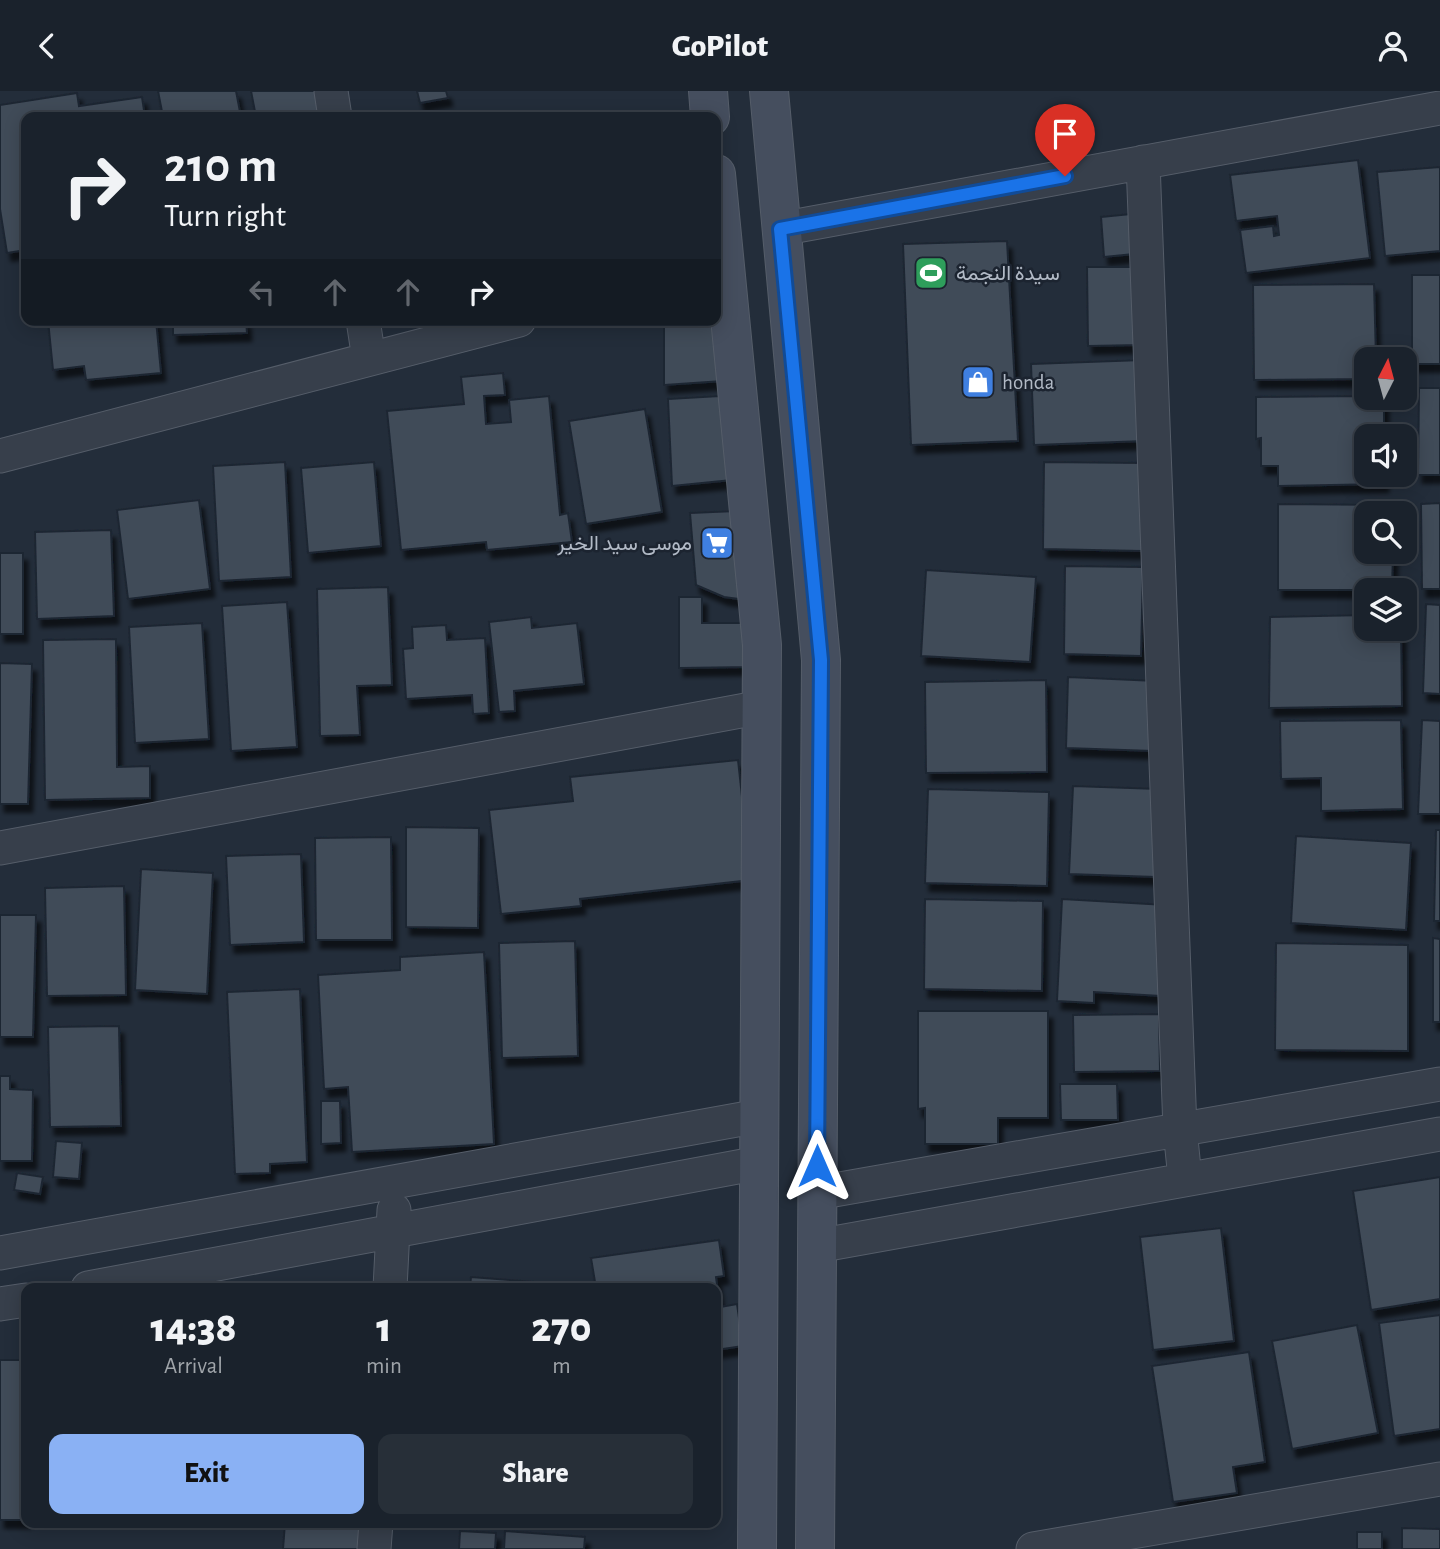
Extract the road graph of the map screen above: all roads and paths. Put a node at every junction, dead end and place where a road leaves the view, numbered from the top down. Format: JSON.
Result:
{"nodes":[{"id":1,"x":331,"y":91,"type":"edge"},
{"id":2,"x":708,"y":91,"type":"edge"},
{"id":3,"x":769,"y":91,"type":"edge"},
{"id":4,"x":1440,"y":108,"type":"edge"},
{"id":5,"x":334,"y":112,"type":"edge"},
{"id":6,"x":710,"y":112,"type":"edge"},
{"id":7,"x":1143,"y":162,"type":"junction"},
{"id":8,"x":780,"y":229,"type":"junction"},
{"id":9,"x":721,"y":277,"type":"edge"},
{"id":10,"x":364,"y":326,"type":"edge"},
{"id":11,"x":496,"y":326,"type":"edge"},
{"id":12,"x":369,"y":359,"type":"junction"},
{"id":13,"x":0,"y":456,"type":"edge"},
{"id":14,"x":762,"y":707,"type":"junction"},
{"id":15,"x":0,"y":848,"type":"edge"},
{"id":16,"x":1440,"y":1084,"type":"edge"},
{"id":17,"x":759,"y":1116,"type":"junction"},
{"id":18,"x":1180,"y":1129,"type":"junction"},
{"id":19,"x":1440,"y":1134,"type":"edge"},
{"id":20,"x":759,"y":1163,"type":"junction"},
{"id":21,"x":1185,"y":1179,"type":"junction"},
{"id":22,"x":396,"y":1181,"type":"junction"},
{"id":23,"x":817,"y":1193,"type":"junction"},
{"id":24,"x":393,"y":1231,"type":"junction"},
{"id":25,"x":817,"y":1246,"type":"junction"},
{"id":26,"x":0,"y":1253,"type":"edge"},
{"id":27,"x":115,"y":1283,"type":"edge"},
{"id":28,"x":390,"y":1283,"type":"edge"},
{"id":29,"x":21,"y":1301,"type":"edge"},
{"id":30,"x":0,"y":1304,"type":"edge"},
{"id":31,"x":1440,"y":1479,"type":"edge"},
{"id":32,"x":376,"y":1528,"type":"edge"},
{"id":33,"x":1162,"y":1538,"type":"edge"},
{"id":34,"x":374,"y":1549,"type":"edge"},
{"id":35,"x":757,"y":1549,"type":"edge"},
{"id":36,"x":815,"y":1549,"type":"edge"},
{"id":37,"x":1033,"y":1549,"type":"edge"}],
"edges":[{"from":1,"to":5,"type":"street"},
{"from":2,"to":6,"type":"main road"},
{"from":3,"to":8,"type":"main road"},
{"from":4,"to":7,"type":"street"},
{"from":7,"to":8,"type":"street"},
{"from":7,"to":18,"type":"street"},
{"from":8,"to":23,"type":"main road"},
{"from":9,"to":14,"type":"main road"},
{"from":10,"to":12,"type":"street"},
{"from":11,"to":12,"type":"street"},
{"from":12,"to":13,"type":"street"},
{"from":14,"to":15,"type":"street"},
{"from":14,"to":17,"type":"main road"},
{"from":16,"to":18,"type":"street"},
{"from":17,"to":20,"type":"main road"},
{"from":17,"to":22,"type":"street"},
{"from":18,"to":21,"type":"street"},
{"from":18,"to":23,"type":"street"},
{"from":19,"to":21,"type":"street"},
{"from":20,"to":24,"type":"street"},
{"from":20,"to":35,"type":"main road"},
{"from":21,"to":25,"type":"street"},
{"from":22,"to":24,"type":"street"},
{"from":22,"to":26,"type":"street"},
{"from":23,"to":25,"type":"main road"},
{"from":24,"to":27,"type":"street"},
{"from":24,"to":28,"type":"street"},
{"from":25,"to":36,"type":"main road"},
{"from":29,"to":30,"type":"street"},
{"from":31,"to":33,"type":"street"},
{"from":32,"to":34,"type":"street"},
{"from":33,"to":37,"type":"street"}]}
